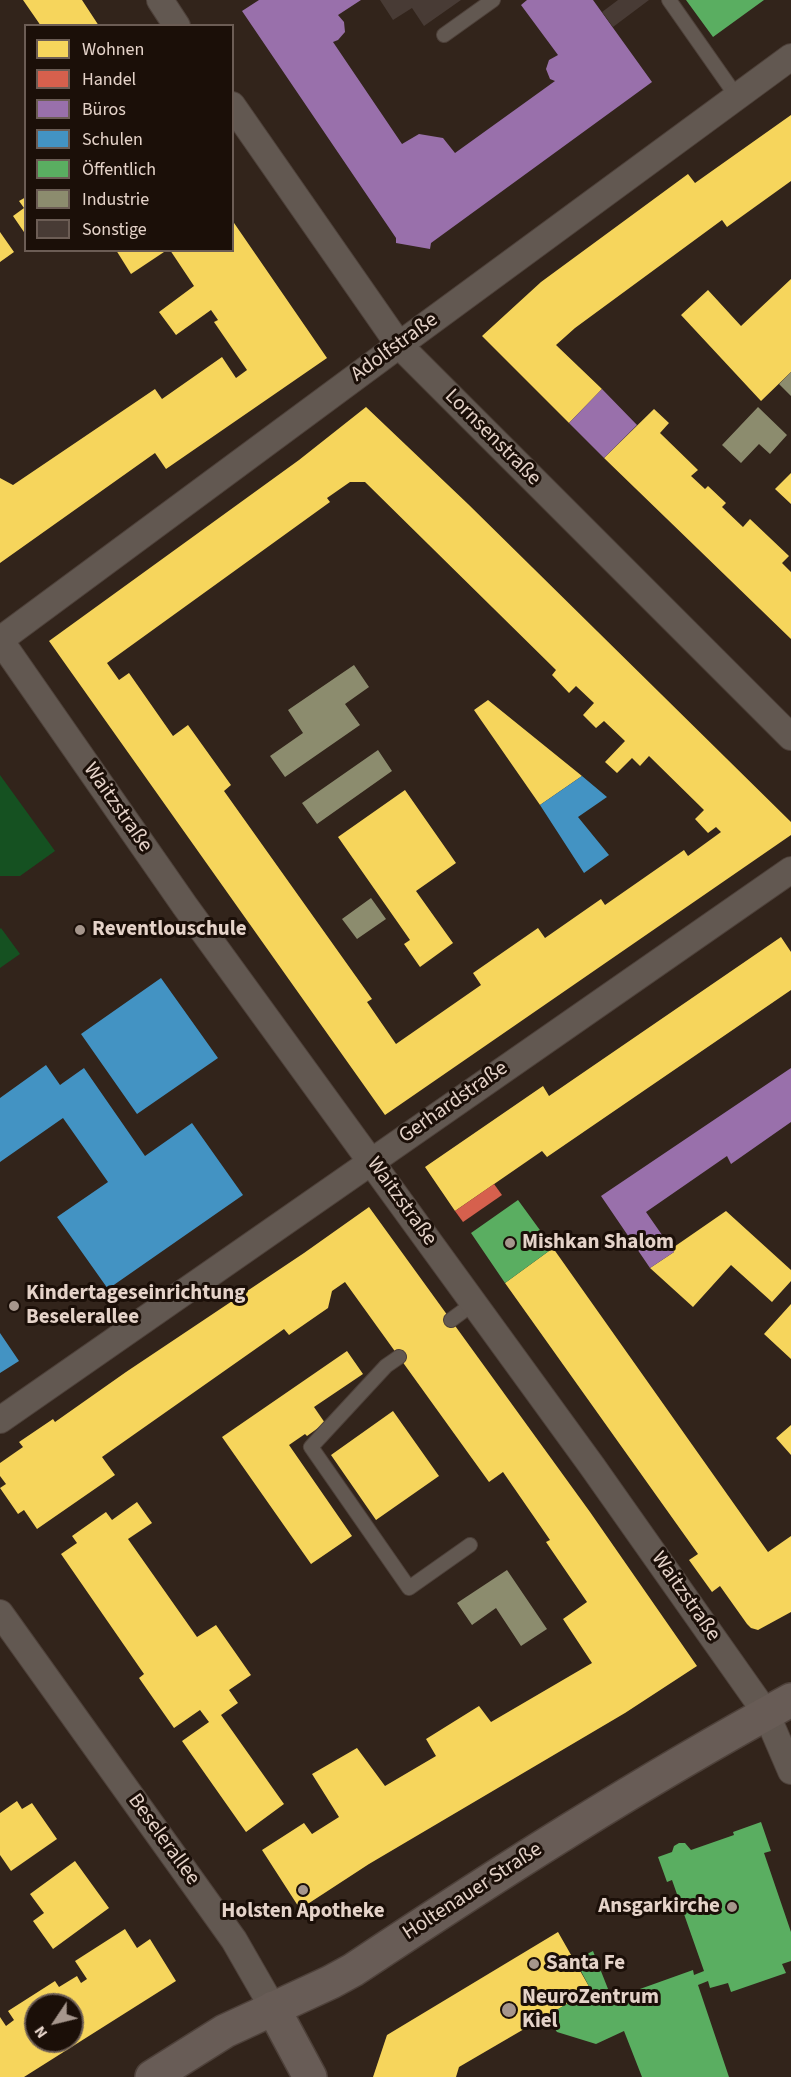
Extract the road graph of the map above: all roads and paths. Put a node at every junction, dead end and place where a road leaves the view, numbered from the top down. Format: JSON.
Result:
{"nodes":[{"id":1,"x":493,"y":0,"type":"edge"},
{"id":2,"x":669,"y":0,"type":"edge"},
{"id":3,"x":162,"y":1,"type":"edge"},
{"id":4,"x":176,"y":24,"type":"edge"},
{"id":5,"x":444,"y":35,"type":"dead end"},
{"id":6,"x":791,"y":57,"type":"edge"},
{"id":7,"x":737,"y":97,"type":"junction"},
{"id":8,"x":234,"y":108,"type":"edge"},
{"id":9,"x":399,"y":345,"type":"junction"},
{"id":10,"x":0,"y":640,"type":"edge"},
{"id":11,"x":791,"y":737,"type":"edge"},
{"id":12,"x":791,"y":870,"type":"edge"},
{"id":13,"x":371,"y":1161,"type":"junction"},
{"id":14,"x":474,"y":1303,"type":"junction"},
{"id":15,"x":451,"y":1320,"type":"dead end"},
{"id":16,"x":399,"y":1357,"type":"dead end"},
{"id":17,"x":0,"y":1420,"type":"edge"},
{"id":18,"x":470,"y":1545,"type":"dead end"},
{"id":19,"x":0,"y":1613,"type":"edge"},
{"id":20,"x":779,"y":1706,"type":"edge"},
{"id":21,"x":791,"y":1771,"type":"edge"},
{"id":22,"x":273,"y":2008,"type":"junction"},
{"id":23,"x":152,"y":2077,"type":"edge"},
{"id":24,"x":310,"y":2077,"type":"edge"}],
"edges":[{"from":1,"to":5,"type":"lane"},
{"from":2,"to":7,"type":"lane"},
{"from":3,"to":4,"type":"street"},
{"from":6,"to":7,"type":"street","name":"Adolfstraße"},
{"from":7,"to":9,"type":"street","name":"Adolfstraße"},
{"from":8,"to":9,"type":"street","name":"Lornsenstraße"},
{"from":9,"to":10,"type":"street","name":"Adolfstraße"},
{"from":9,"to":11,"type":"street","name":"Lornsenstraße"},
{"from":10,"to":13,"type":"street","name":"Waitzstraße"},
{"from":12,"to":13,"type":"street","name":"Gerhardstraße"},
{"from":13,"to":14,"type":"street","name":"Waitzstraße"},
{"from":13,"to":17,"type":"street","name":"Gerhardstraße"},
{"from":14,"to":15,"type":"lane"},
{"from":14,"to":20,"type":"street","name":"Waitzstraße"},
{"from":16,"to":18,"type":"lane"},
{"from":19,"to":22,"type":"street","name":"Beselerallee"},
{"from":20,"to":21,"type":"street","name":"Waitzstraße"},
{"from":20,"to":22,"type":"main road","name":"Holtenauer Straße"},
{"from":22,"to":23,"type":"main road","name":"Holtenauer Straße"},
{"from":22,"to":24,"type":"main road","name":"Beselerallee"}]}
